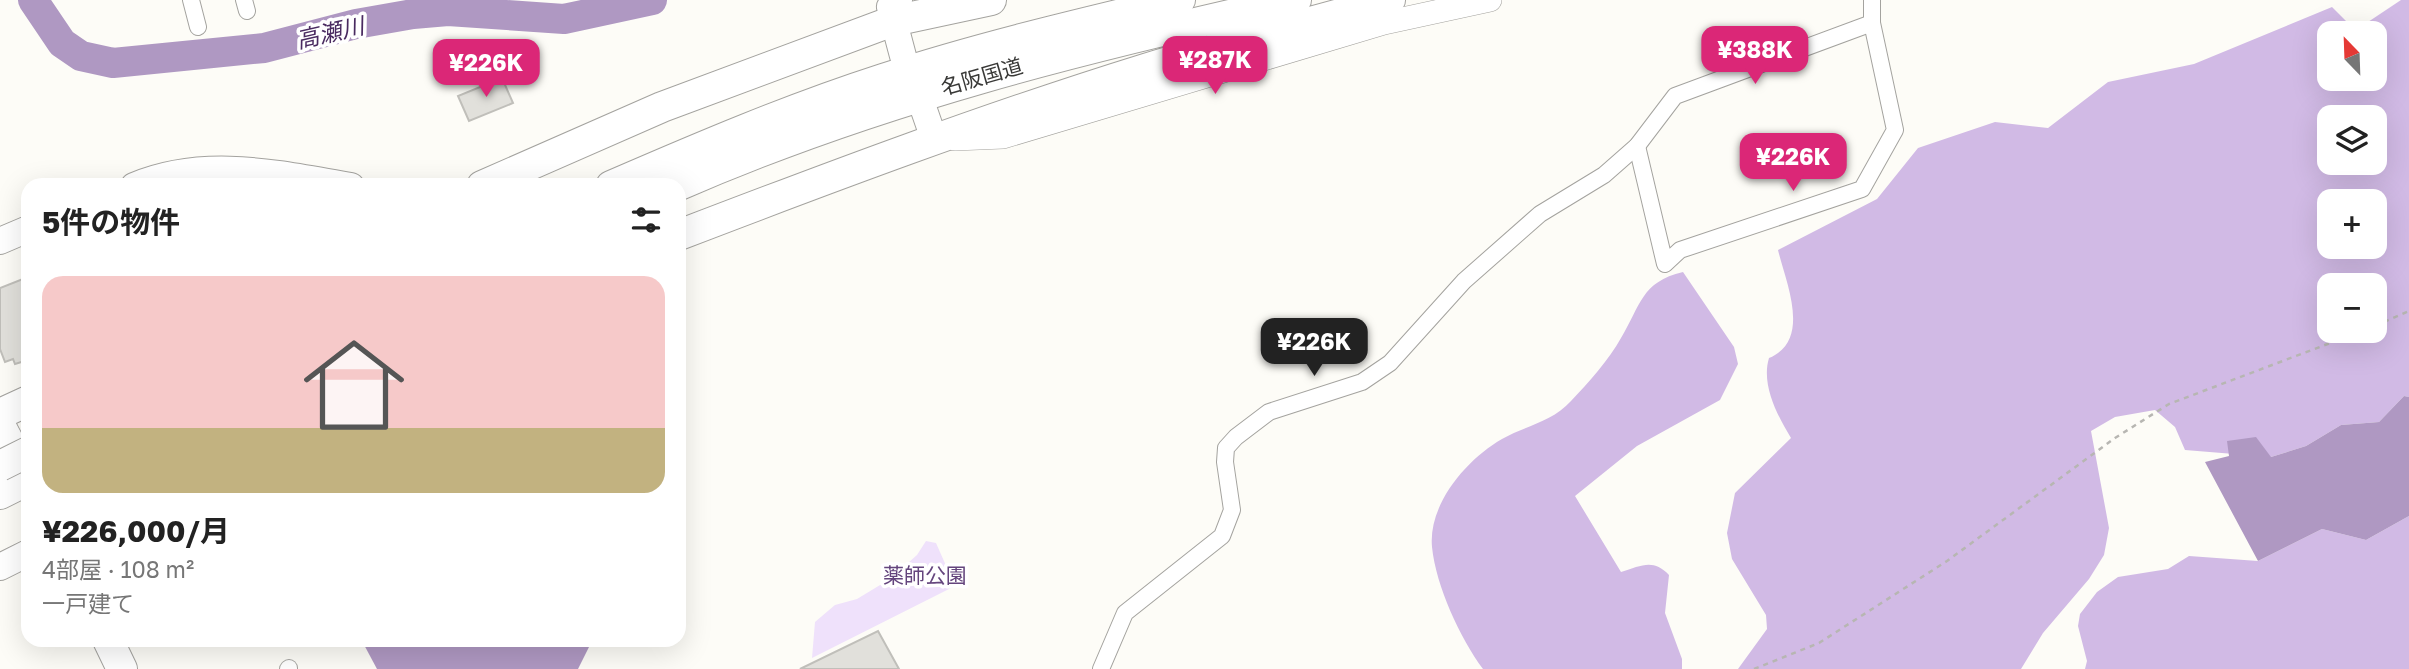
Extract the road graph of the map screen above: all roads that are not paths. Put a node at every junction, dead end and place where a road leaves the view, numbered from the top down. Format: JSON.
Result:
{"nodes":[{"id":1,"x":191,"y":0,"type":"edge"},
{"id":2,"x":991,"y":0,"type":"edge"},
{"id":3,"x":1180,"y":0,"type":"edge"},
{"id":4,"x":1296,"y":0,"type":"edge"},
{"id":5,"x":1390,"y":0,"type":"edge"},
{"id":6,"x":1490,"y":0,"type":"edge"},
{"id":7,"x":1872,"y":0,"type":"edge"},
{"id":8,"x":896,"y":11,"type":"edge"},
{"id":9,"x":1872,"y":23,"type":"junction"},
{"id":10,"x":198,"y":27,"type":"dead end"},
{"id":11,"x":903,"y":55,"type":"dead end"},
{"id":12,"x":924,"y":110,"type":"dead end"},
{"id":13,"x":934,"y":139,"type":"junction"},
{"id":14,"x":1637,"y":146,"type":"junction"},
{"id":15,"x":152,"y":178,"type":"edge"},
{"id":16,"x":302,"y":178,"type":"edge"},
{"id":17,"x":500,"y":178,"type":"edge"},
{"id":18,"x":630,"y":178,"type":"edge"},
{"id":19,"x":686,"y":182,"type":"edge"},
{"id":20,"x":686,"y":231,"type":"edge"},
{"id":21,"x":21,"y":232,"type":"edge"},
{"id":22,"x":0,"y":241,"type":"edge"},
{"id":23,"x":21,"y":385,"type":"edge"},
{"id":24,"x":0,"y":391,"type":"edge"},
{"id":25,"x":21,"y":404,"type":"edge"},
{"id":26,"x":0,"y":414,"type":"edge"},
{"id":27,"x":0,"y":425,"type":"edge"},
{"id":28,"x":21,"y":465,"type":"edge"},
{"id":29,"x":12,"y":482,"type":"edge"},
{"id":30,"x":21,"y":556,"type":"edge"},
{"id":31,"x":0,"y":567,"type":"edge"},
{"id":32,"x":111,"y":647,"type":"edge"},
{"id":33,"x":122,"y":669,"type":"edge"},
{"id":34,"x":1101,"y":669,"type":"edge"}],
"edges":[{"from":1,"to":10,"type":"street"},
{"from":2,"to":8,"type":"highway"},
{"from":3,"to":18,"type":"highway","name":"名阪国道"},
{"from":4,"to":19,"type":"highway","name":"名阪国道"},
{"from":5,"to":13,"type":"highway"},
{"from":6,"to":13,"type":"street"},
{"from":7,"to":9,"type":"street"},
{"from":8,"to":11,"type":"main road"},
{"from":8,"to":17,"type":"highway"},
{"from":9,"to":14,"type":"street"},
{"from":9,"to":14,"type":"street"},
{"from":12,"to":13,"type":"main road"},
{"from":13,"to":20,"type":"highway"},
{"from":14,"to":34,"type":"street"},
{"from":15,"to":16,"type":"main road"},
{"from":21,"to":22,"type":"main road"},
{"from":23,"to":24,"type":"highway"},
{"from":25,"to":26,"type":"highway"},
{"from":27,"to":29,"type":"highway"},
{"from":28,"to":29,"type":"highway","bridge":true},
{"from":30,"to":31,"type":"main road"},
{"from":32,"to":33,"type":"highway"}]}
